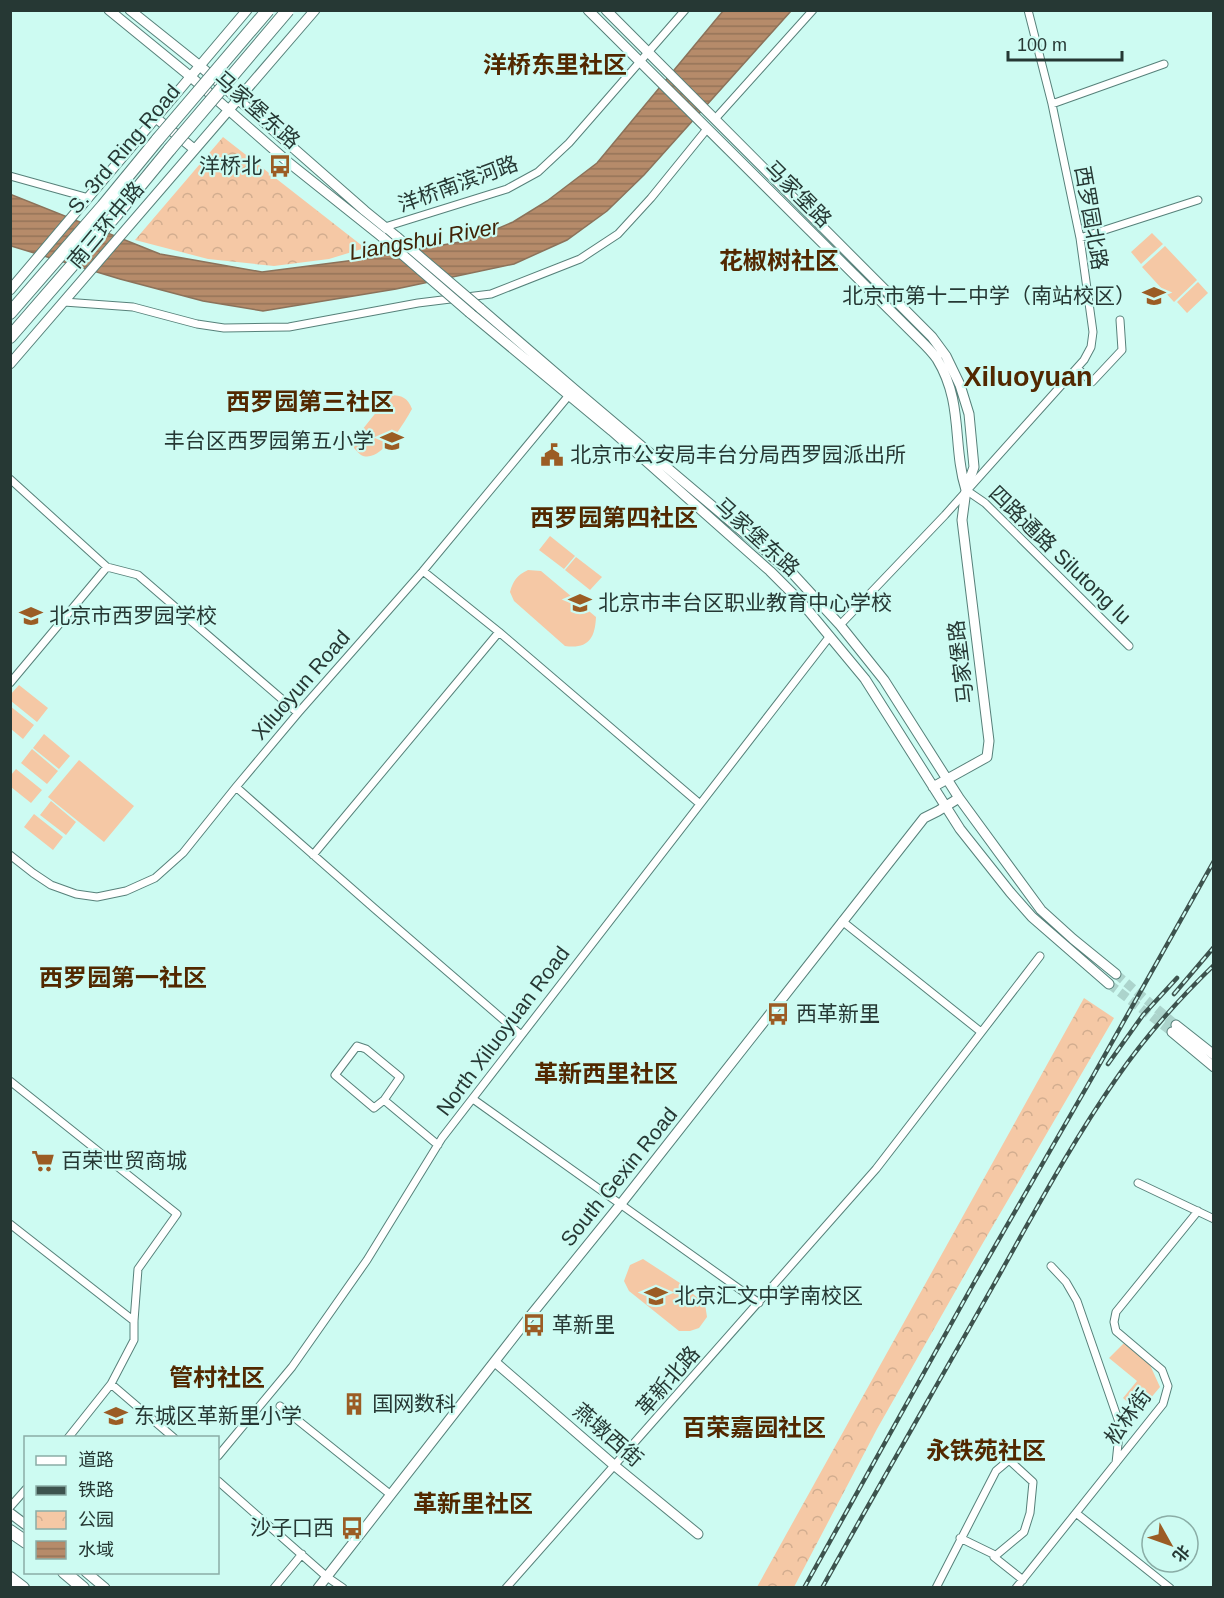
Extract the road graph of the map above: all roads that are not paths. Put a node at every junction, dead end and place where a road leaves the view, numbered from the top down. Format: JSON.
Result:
{"nodes":[{"id":1,"x":109,"y":10,"type":"edge"},
{"id":2,"x":130,"y":10,"type":"edge"},
{"id":3,"x":247,"y":10,"type":"edge"},
{"id":4,"x":268,"y":10,"type":"edge"},
{"id":5,"x":288,"y":10,"type":"edge"},
{"id":6,"x":315,"y":10,"type":"edge"},
{"id":7,"x":588,"y":10,"type":"edge"},
{"id":8,"x":606,"y":10,"type":"edge"},
{"id":9,"x":685,"y":10,"type":"edge"},
{"id":10,"x":813,"y":10,"type":"edge"},
{"id":11,"x":1028,"y":10,"type":"edge"},
{"id":12,"x":649,"y":52,"type":"junction"},
{"id":13,"x":641,"y":62,"type":"junction"},
{"id":14,"x":1164,"y":64,"type":"dead end"},
{"id":15,"x":200,"y":66,"type":"junction"},
{"id":16,"x":190,"y":77,"type":"junction"},
{"id":17,"x":238,"y":99,"type":"junction"},
{"id":18,"x":1052,"y":104,"type":"junction"},
{"id":19,"x":228,"y":110,"type":"junction"},
{"id":20,"x":156,"y":118,"type":"junction"},
{"id":21,"x":715,"y":119,"type":"junction"},
{"id":22,"x":707,"y":129,"type":"junction"},
{"id":23,"x":194,"y":150,"type":"junction"},
{"id":24,"x":10,"y":176,"type":"edge"},
{"id":25,"x":89,"y":198,"type":"junction"},
{"id":26,"x":1198,"y":200,"type":"dead end"},
{"id":27,"x":385,"y":227,"type":"junction"},
{"id":28,"x":1080,"y":238,"type":"junction"},
{"id":29,"x":13,"y":285,"type":"edge"},
{"id":30,"x":64,"y":302,"type":"junction"},
{"id":31,"x":10,"y":313,"type":"edge"},
{"id":32,"x":1120,"y":320,"type":"dead end"},
{"id":33,"x":10,"y":337,"type":"edge"},
{"id":34,"x":10,"y":364,"type":"edge"},
{"id":35,"x":1077,"y":368,"type":"junction"},
{"id":36,"x":571,"y":392,"type":"junction"},
{"id":37,"x":10,"y":479,"type":"edge"},
{"id":38,"x":966,"y":490,"type":"junction"},
{"id":39,"x":107,"y":567,"type":"junction"},
{"id":40,"x":423,"y":571,"type":"junction"},
{"id":41,"x":840,"y":625,"type":"junction"},
{"id":42,"x":499,"y":632,"type":"junction"},
{"id":43,"x":830,"y":636,"type":"junction"},
{"id":44,"x":1129,"y":646,"type":"dead end"},
{"id":45,"x":10,"y":683,"type":"edge"},
{"id":46,"x":298,"y":713,"type":"junction"},
{"id":47,"x":946,"y":780,"type":"junction"},
{"id":48,"x":236,"y":787,"type":"junction"},
{"id":49,"x":933,"y":787,"type":"junction"},
{"id":50,"x":959,"y":798,"type":"junction"},
{"id":51,"x":700,"y":804,"type":"junction"},
{"id":52,"x":945,"y":807,"type":"junction"},
{"id":53,"x":10,"y":855,"type":"edge"},
{"id":54,"x":313,"y":855,"type":"junction"},
{"id":55,"x":842,"y":921,"type":"junction"},
{"id":56,"x":1040,"y":956,"type":"dead end"},
{"id":57,"x":1116,"y":974,"type":"tunnel mouth"},
{"id":58,"x":1108,"y":984,"type":"tunnel mouth"},
{"id":59,"x":981,"y":1032,"type":"junction"},
{"id":60,"x":521,"y":1035,"type":"junction"},
{"id":61,"x":1214,"y":1055,"type":"edge"},
{"id":62,"x":1214,"y":1067,"type":"edge"},
{"id":63,"x":10,"y":1081,"type":"edge"},
{"id":64,"x":384,"y":1100,"type":"junction"},
{"id":65,"x":473,"y":1100,"type":"junction"},
{"id":66,"x":438,"y":1145,"type":"junction"},
{"id":67,"x":1138,"y":1183,"type":"dead end"},
{"id":68,"x":620,"y":1205,"type":"junction"},
{"id":69,"x":1198,"y":1211,"type":"junction"},
{"id":70,"x":1214,"y":1219,"type":"edge"},
{"id":71,"x":10,"y":1224,"type":"edge"},
{"id":72,"x":1051,"y":1266,"type":"dead end"},
{"id":73,"x":759,"y":1303,"type":"junction"},
{"id":74,"x":134,"y":1321,"type":"junction"},
{"id":75,"x":495,"y":1362,"type":"junction"},
{"id":76,"x":111,"y":1384,"type":"junction"},
{"id":77,"x":280,"y":1406,"type":"dead end"},
{"id":78,"x":69,"y":1436,"type":"edge"},
{"id":79,"x":173,"y":1436,"type":"edge"},
{"id":80,"x":219,"y":1455,"type":"edge"},
{"id":81,"x":1116,"y":1462,"type":"junction"},
{"id":82,"x":615,"y":1466,"type":"junction"},
{"id":83,"x":219,"y":1482,"type":"edge"},
{"id":84,"x":24,"y":1490,"type":"edge"},
{"id":85,"x":391,"y":1495,"type":"junction"},
{"id":86,"x":10,"y":1507,"type":"edge"},
{"id":87,"x":10,"y":1513,"type":"edge"},
{"id":88,"x":1076,"y":1513,"type":"junction"},
{"id":89,"x":24,"y":1524,"type":"edge"},
{"id":90,"x":10,"y":1531,"type":"edge"},
{"id":91,"x":698,"y":1534,"type":"dead end"},
{"id":92,"x":960,"y":1538,"type":"junction"},
{"id":93,"x":24,"y":1541,"type":"edge"},
{"id":94,"x":302,"y":1554,"type":"junction"},
{"id":95,"x":994,"y":1557,"type":"junction"},
{"id":96,"x":67,"y":1574,"type":"edge"},
{"id":97,"x":76,"y":1574,"type":"edge"},
{"id":98,"x":89,"y":1574,"type":"edge"},
{"id":99,"x":327,"y":1576,"type":"junction"},
{"id":100,"x":10,"y":1578,"type":"edge"},
{"id":101,"x":1023,"y":1580,"type":"junction"},
{"id":102,"x":23,"y":1587,"type":"edge"},
{"id":103,"x":85,"y":1587,"type":"edge"},
{"id":104,"x":105,"y":1587,"type":"edge"},
{"id":105,"x":274,"y":1587,"type":"edge"},
{"id":106,"x":318,"y":1587,"type":"edge"},
{"id":107,"x":343,"y":1587,"type":"edge"},
{"id":108,"x":506,"y":1587,"type":"edge"},
{"id":109,"x":936,"y":1587,"type":"edge"},
{"id":110,"x":1016,"y":1587,"type":"edge"},
{"id":111,"x":1170,"y":1587,"type":"edge"}],
"edges":[{"from":1,"to":16,"type":"street","name":"马家堡东路"},
{"from":2,"to":15,"type":"street","name":"马家堡东路"},
{"from":3,"to":15,"type":"street","name":"南三环中路"},
{"from":4,"to":31,"type":"highway","name":"S. 3rd Ring Road","bridge":true},
{"from":5,"to":33,"type":"highway","name":"S. 3rd Ring Road","bridge":true},
{"from":6,"to":17,"type":"street","name":"南三环中路"},
{"from":7,"to":13,"type":"street","name":"马家堡路"},
{"from":8,"to":12,"type":"street","name":"马家堡路"},
{"from":9,"to":12,"type":"street","name":"洋桥南滨河路"},
{"from":10,"to":21,"type":"street"},
{"from":11,"to":18,"type":"street","name":"西罗园北路"},
{"from":12,"to":13,"type":"street","name":"洋桥南滨河路"},
{"from":12,"to":21,"type":"street","name":"马家堡路"},
{"from":13,"to":22,"type":"street","name":"马家堡路"},
{"from":13,"to":27,"type":"street","name":"洋桥南滨河路"},
{"from":14,"to":18,"type":"street"},
{"from":15,"to":16,"type":"street","name":"南三环中路"},
{"from":15,"to":17,"type":"street","name":"马家堡东路"},
{"from":16,"to":19,"type":"street","name":"马家堡东路"},
{"from":16,"to":20,"type":"street","name":"南三环中路"},
{"from":17,"to":19,"type":"street","name":"南三环中路"},
{"from":17,"to":27,"type":"street","name":"马家堡东路"},
{"from":18,"to":28,"type":"street","name":"西罗园北路"},
{"from":19,"to":23,"type":"street","name":"南三环中路"},
{"from":19,"to":36,"type":"street","name":"马家堡东路","bridge":true},
{"from":20,"to":23,"type":"street"},
{"from":20,"to":25,"type":"street","name":"南三环中路"},
{"from":21,"to":38,"type":"street","name":"马家堡路"},
{"from":22,"to":30,"type":"street"},
{"from":22,"to":38,"type":"street","name":"马家堡路"},
{"from":23,"to":30,"type":"street","name":"南三环中路"},
{"from":24,"to":25,"type":"street"},
{"from":25,"to":29,"type":"street","name":"南三环中路"},
{"from":26,"to":28,"type":"street"},
{"from":27,"to":36,"type":"street","name":"马家堡东路","bridge":true},
{"from":28,"to":35,"type":"street","name":"西罗园北路"},
{"from":30,"to":34,"type":"street","name":"南三环中路"},
{"from":32,"to":35,"type":"street"},
{"from":35,"to":38,"type":"street","name":"西罗园北路"},
{"from":36,"to":40,"type":"street","name":"Xiluoyun Road"},
{"from":36,"to":41,"type":"street"},
{"from":36,"to":43,"type":"street","name":"马家堡东路"},
{"from":37,"to":39,"type":"street"},
{"from":38,"to":41,"type":"street","name":"西罗园北路"},
{"from":38,"to":44,"type":"street","name":"四路通路 Silutong lu"},
{"from":38,"to":47,"type":"street","name":"马家堡路"},
{"from":39,"to":45,"type":"street"},
{"from":39,"to":46,"type":"street"},
{"from":40,"to":42,"type":"street"},
{"from":40,"to":46,"type":"street","name":"Xiluoyun Road"},
{"from":41,"to":47,"type":"street"},
{"from":42,"to":51,"type":"street"},
{"from":42,"to":54,"type":"street"},
{"from":43,"to":49,"type":"street","name":"马家堡东路"},
{"from":43,"to":51,"type":"street","name":"North Xiluoyuan Road"},
{"from":46,"to":48,"type":"street","name":"Xiluoyun Road"},
{"from":47,"to":49,"type":"street"},
{"from":47,"to":50,"type":"street"},
{"from":48,"to":53,"type":"street","name":"Xiluoyun Road"},
{"from":48,"to":54,"type":"street"},
{"from":49,"to":52,"type":"street","name":"马家堡东路"},
{"from":50,"to":52,"type":"street","name":"South Gexin Road"},
{"from":50,"to":57,"type":"street"},
{"from":51,"to":60,"type":"street","name":"North Xiluoyuan Road"},
{"from":52,"to":55,"type":"street","name":"South Gexin Road"},
{"from":52,"to":58,"type":"street","name":"马家堡东路"},
{"from":54,"to":60,"type":"street"},
{"from":55,"to":59,"type":"street"},
{"from":55,"to":68,"type":"street","name":"South Gexin Road"},
{"from":56,"to":59,"type":"street","name":"革新北路"},
{"from":59,"to":73,"type":"street","name":"革新北路"},
{"from":60,"to":65,"type":"street","name":"North Xiluoyuan Road"},
{"from":61,"to":62,"type":"street"},
{"from":63,"to":74,"type":"street"},
{"from":64,"to":64,"type":"street"},
{"from":64,"to":66,"type":"street"},
{"from":65,"to":66,"type":"street","name":"North Xiluoyuan Road"},
{"from":65,"to":68,"type":"street"},
{"from":66,"to":80,"type":"street","name":"North Xiluoyuan Road"},
{"from":67,"to":69,"type":"street"},
{"from":68,"to":73,"type":"street"},
{"from":68,"to":75,"type":"street","name":"South Gexin Road"},
{"from":69,"to":70,"type":"street"},
{"from":69,"to":81,"type":"street","name":"松林街"},
{"from":71,"to":74,"type":"street"},
{"from":72,"to":81,"type":"street"},
{"from":73,"to":82,"type":"street","name":"革新北路"},
{"from":74,"to":76,"type":"street"},
{"from":75,"to":82,"type":"street","name":"燕墩西街"},
{"from":75,"to":85,"type":"street","name":"South Gexin Road"},
{"from":76,"to":78,"type":"street"},
{"from":76,"to":79,"type":"street"},
{"from":77,"to":85,"type":"street"},
{"from":81,"to":88,"type":"street","name":"松林街"},
{"from":82,"to":91,"type":"street","name":"燕墩西街"},
{"from":82,"to":108,"type":"street","name":"革新北路"},
{"from":83,"to":94,"type":"street"},
{"from":84,"to":86,"type":"street"},
{"from":85,"to":99,"type":"street","name":"South Gexin Road"},
{"from":87,"to":89,"type":"street"},
{"from":88,"to":101,"type":"street","name":"松林街"},
{"from":88,"to":111,"type":"street"},
{"from":90,"to":93,"type":"highway"},
{"from":92,"to":95,"type":"street"},
{"from":92,"to":95,"type":"street"},
{"from":92,"to":109,"type":"street"},
{"from":94,"to":99,"type":"street"},
{"from":94,"to":105,"type":"street"},
{"from":95,"to":101,"type":"street"},
{"from":96,"to":103,"type":"highway"},
{"from":97,"to":103,"type":"highway"},
{"from":98,"to":104,"type":"street"},
{"from":99,"to":106,"type":"street","name":"South Gexin Road"},
{"from":99,"to":107,"type":"street"},
{"from":100,"to":102,"type":"highway"},
{"from":101,"to":110,"type":"street","name":"松林街"}]}
